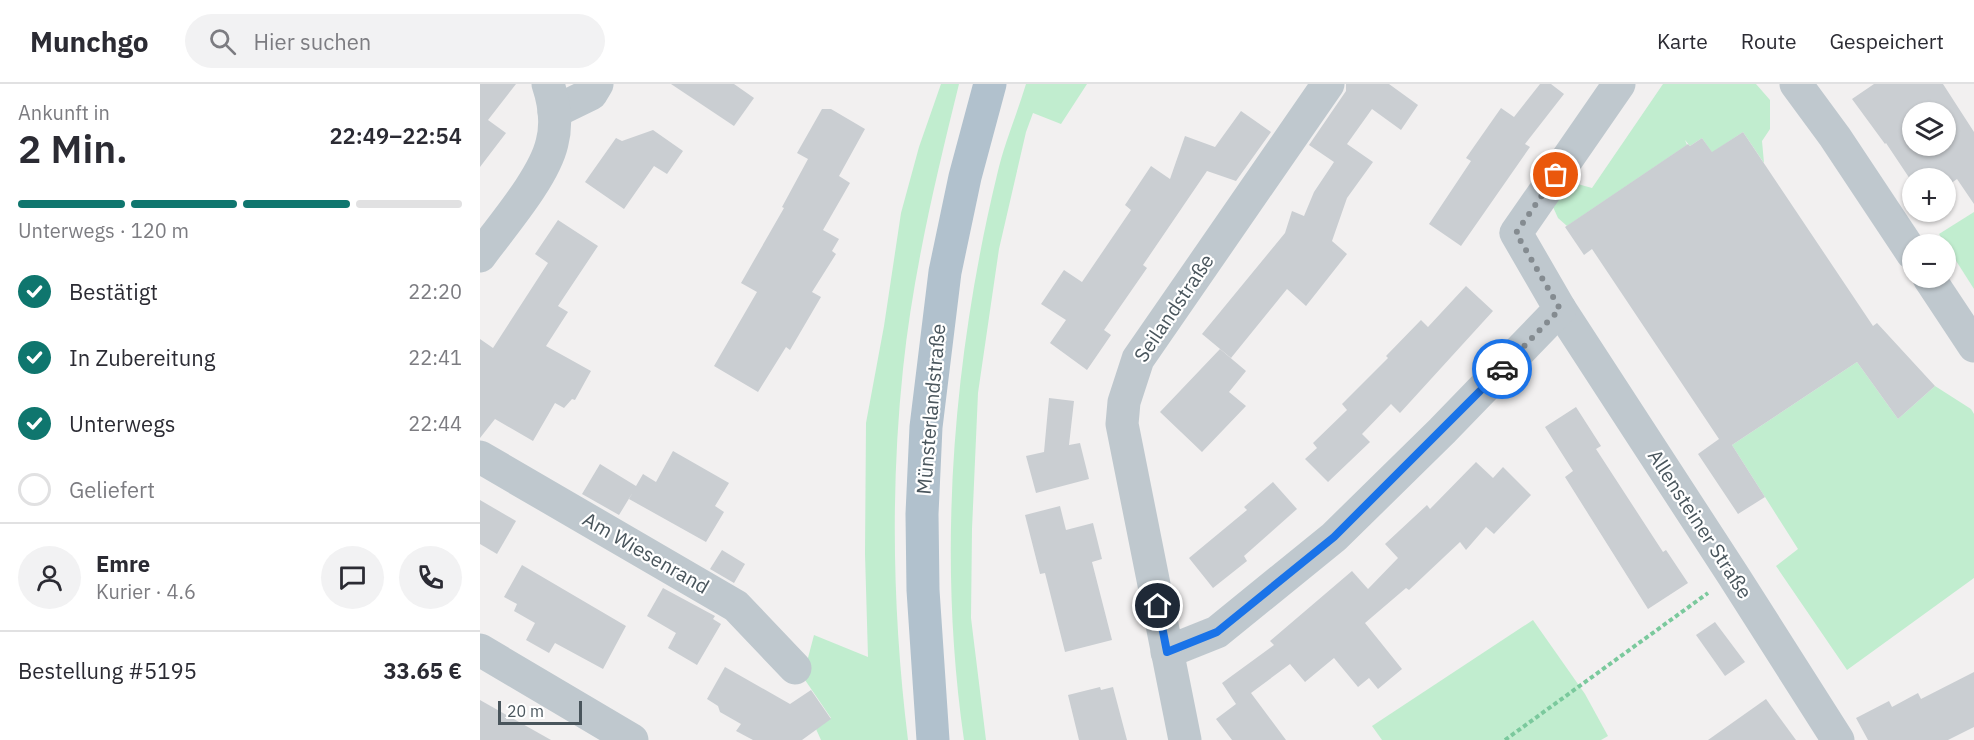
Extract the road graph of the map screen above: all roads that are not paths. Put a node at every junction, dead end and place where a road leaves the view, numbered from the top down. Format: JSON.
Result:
{"nodes":[{"id":1,"x":597,"y":84,"type":"edge"},
{"id":2,"x":990,"y":84,"type":"edge"},
{"id":3,"x":1328,"y":84,"type":"edge"},
{"id":4,"x":1619,"y":84,"type":"edge"},
{"id":5,"x":1796,"y":84,"type":"edge"},
{"id":6,"x":551,"y":98,"type":"edge"},
{"id":7,"x":1902,"y":238,"type":"edge"},
{"id":8,"x":480,"y":256,"type":"edge"},
{"id":9,"x":1936,"y":288,"type":"edge"},
{"id":10,"x":1560,"y":309,"type":"junction"},
{"id":11,"x":1974,"y":346,"type":"edge"},
{"id":12,"x":480,"y":457,"type":"edge"},
{"id":13,"x":480,"y":650,"type":"edge"},
{"id":14,"x":1167,"y":652,"type":"junction"},
{"id":15,"x":795,"y":668,"type":"dead end"},
{"id":16,"x":632,"y":740,"type":"edge"},
{"id":17,"x":933,"y":740,"type":"edge"},
{"id":18,"x":1185,"y":740,"type":"edge"},
{"id":19,"x":1838,"y":740,"type":"edge"}],
"edges":[{"from":1,"to":6,"type":"street"},
{"from":2,"to":17,"type":"main road","name":"Münsterlandstraße"},
{"from":3,"to":14,"type":"street","name":"Seilandstraße"},
{"from":4,"to":10,"type":"street","name":"Allensteiner Straße"},
{"from":5,"to":7,"type":"street"},
{"from":6,"to":8,"type":"street"},
{"from":9,"to":11,"type":"street"},
{"from":10,"to":14,"type":"street"},
{"from":10,"to":19,"type":"street","name":"Allensteiner Straße"},
{"from":12,"to":15,"type":"street","name":"Am Wiesenrand"},
{"from":13,"to":16,"type":"street"},
{"from":14,"to":18,"type":"street","name":"Seilandstraße"}]}
